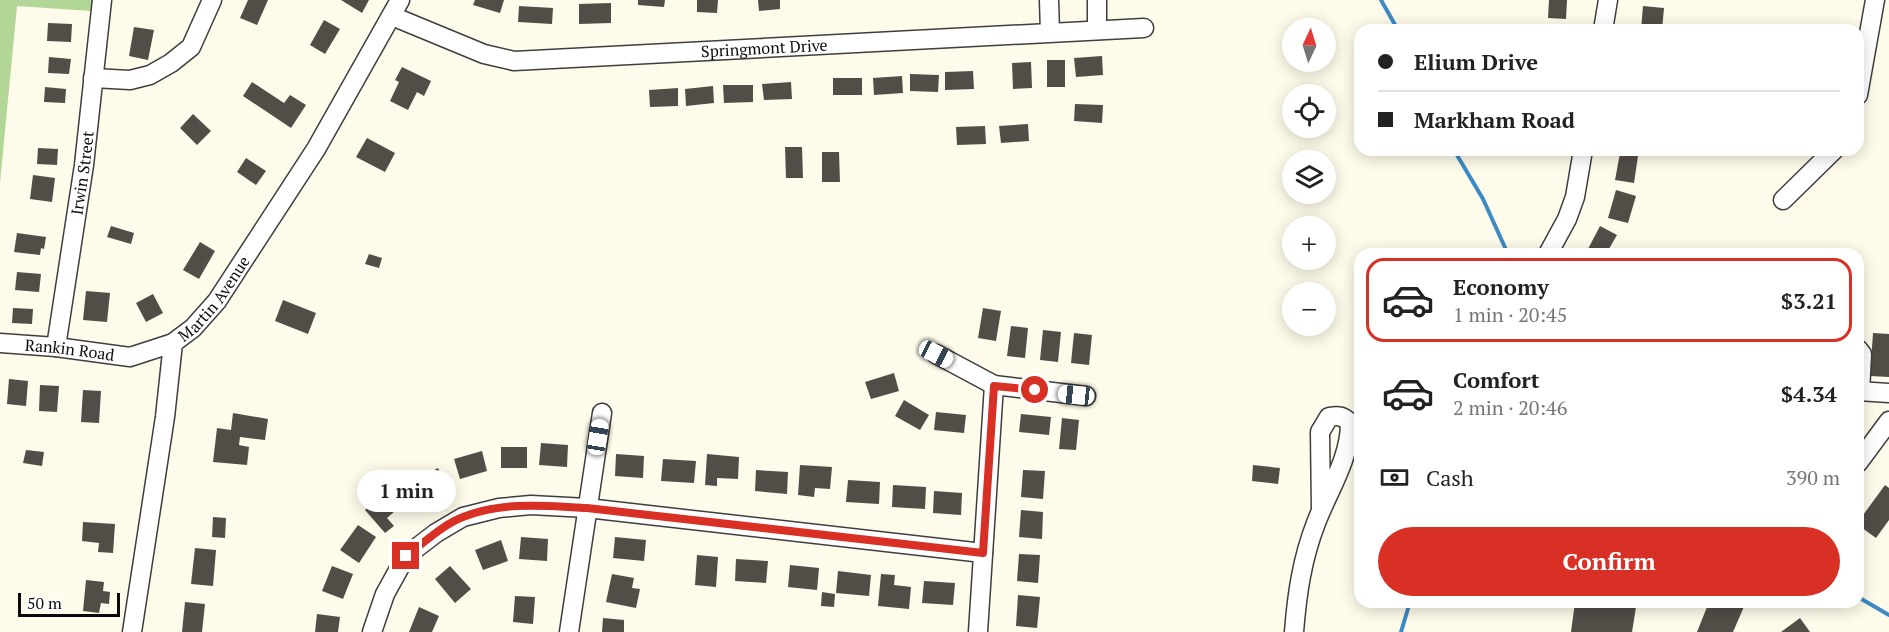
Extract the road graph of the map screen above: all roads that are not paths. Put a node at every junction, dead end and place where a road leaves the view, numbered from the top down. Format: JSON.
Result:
{"nodes":[{"id":1,"x":102,"y":0,"type":"edge"},
{"id":2,"x":212,"y":0,"type":"edge"},
{"id":3,"x":1049,"y":0,"type":"edge"},
{"id":4,"x":1097,"y":0,"type":"edge"},
{"id":5,"x":1608,"y":0,"type":"edge"},
{"id":6,"x":1875,"y":0,"type":"edge"},
{"id":7,"x":396,"y":8,"type":"edge"},
{"id":8,"x":1604,"y":24,"type":"edge"},
{"id":9,"x":1144,"y":28,"type":"dead end"},
{"id":10,"x":1098,"y":30,"type":"junction"},
{"id":11,"x":1050,"y":32,"type":"junction"},
{"id":12,"x":1864,"y":61,"type":"edge"},
{"id":13,"x":93,"y":78,"type":"junction"},
{"id":14,"x":1582,"y":156,"type":"edge"},
{"id":15,"x":1828,"y":156,"type":"edge"},
{"id":16,"x":1783,"y":200,"type":"dead end"},
{"id":17,"x":1551,"y":248,"type":"edge"},
{"id":18,"x":0,"y":343,"type":"edge"},
{"id":19,"x":173,"y":343,"type":"junction"},
{"id":20,"x":56,"y":347,"type":"junction"},
{"id":21,"x":936,"y":354,"type":"dead end"},
{"id":22,"x":994,"y":386,"type":"junction"},
{"id":23,"x":1864,"y":392,"type":"edge"},
{"id":24,"x":1889,"y":393,"type":"edge"},
{"id":25,"x":1086,"y":396,"type":"dead end"},
{"id":26,"x":602,"y":413,"type":"dead end"},
{"id":27,"x":1889,"y":421,"type":"edge"},
{"id":28,"x":1864,"y":455,"type":"edge"},
{"id":29,"x":587,"y":508,"type":"junction"},
{"id":30,"x":1318,"y":518,"type":"dead end"},
{"id":31,"x":983,"y":553,"type":"junction"},
{"id":32,"x":132,"y":632,"type":"edge"},
{"id":33,"x":372,"y":632,"type":"edge"},
{"id":34,"x":569,"y":632,"type":"edge"},
{"id":35,"x":978,"y":632,"type":"edge"},
{"id":36,"x":1294,"y":632,"type":"edge"}],
"edges":[{"from":1,"to":13,"type":"street","name":"Irwin Street"},
{"from":2,"to":13,"type":"street"},
{"from":3,"to":11,"type":"street"},
{"from":4,"to":10,"type":"street"},
{"from":5,"to":8,"type":"street"},
{"from":6,"to":12,"type":"street"},
{"from":7,"to":11,"type":"street","name":"Springmont Drive"},
{"from":7,"to":19,"type":"street","name":"Martin Avenue"},
{"from":9,"to":10,"type":"street","name":"Springmont Drive"},
{"from":10,"to":11,"type":"street","name":"Springmont Drive"},
{"from":13,"to":20,"type":"street","name":"Irwin Street"},
{"from":14,"to":17,"type":"street"},
{"from":15,"to":16,"type":"street"},
{"from":18,"to":20,"type":"street","name":"Rankin Road"},
{"from":19,"to":20,"type":"street","name":"Rankin Road"},
{"from":19,"to":32,"type":"street","name":"Martin Avenue"},
{"from":21,"to":22,"type":"street"},
{"from":22,"to":25,"type":"street"},
{"from":22,"to":31,"type":"street"},
{"from":23,"to":24,"type":"street"},
{"from":26,"to":29,"type":"street"},
{"from":27,"to":28,"type":"street"},
{"from":29,"to":31,"type":"street"},
{"from":29,"to":33,"type":"street"},
{"from":29,"to":34,"type":"street"},
{"from":30,"to":36,"type":"street"},
{"from":31,"to":35,"type":"street"}]}
